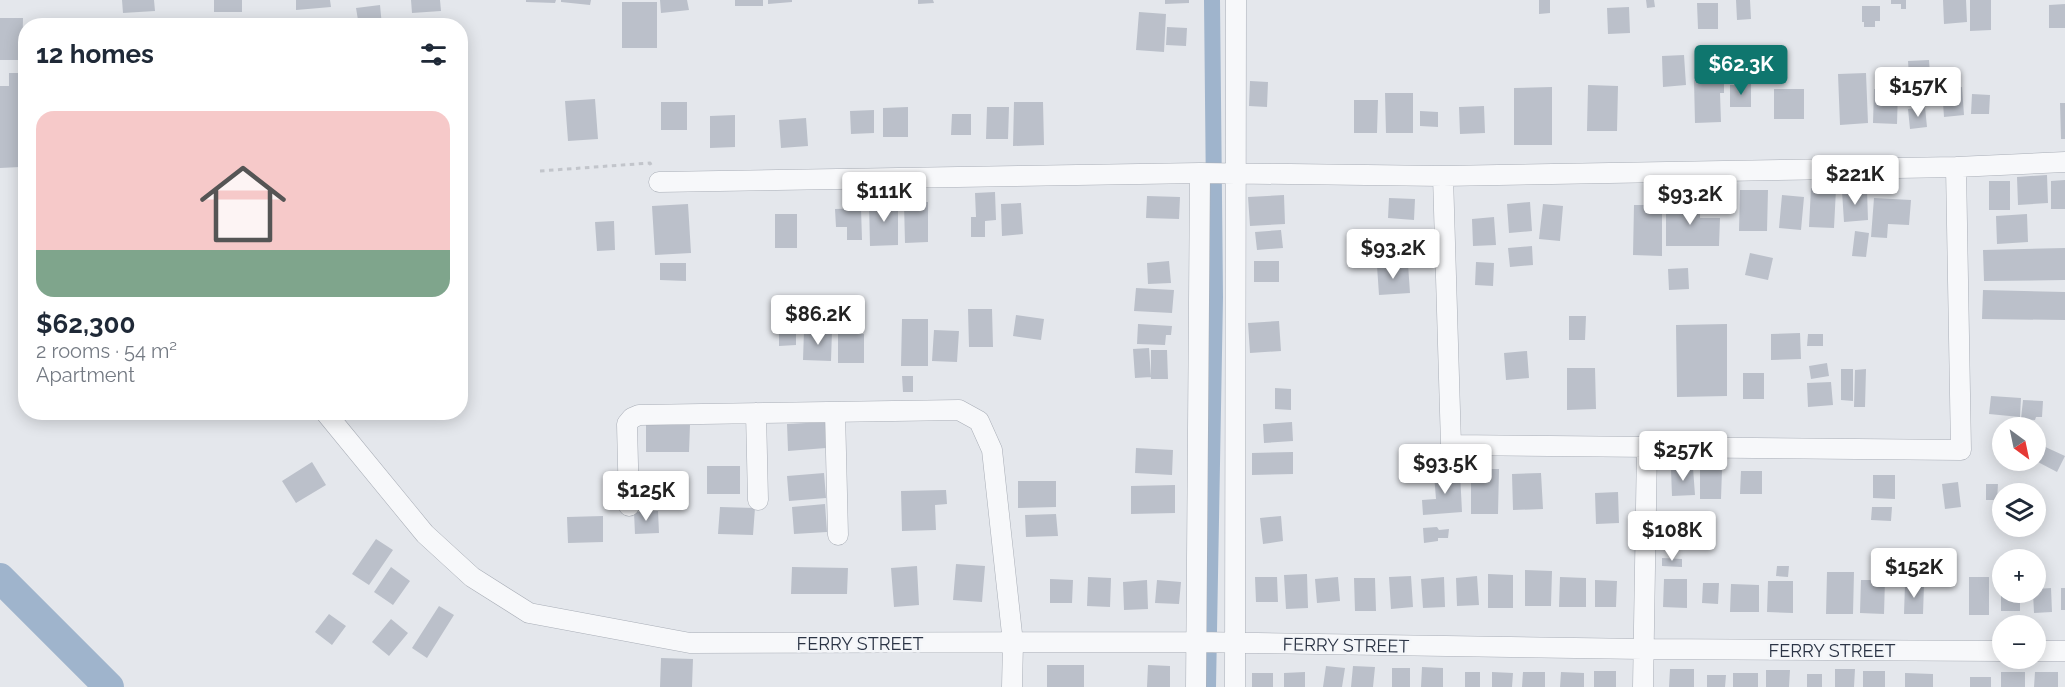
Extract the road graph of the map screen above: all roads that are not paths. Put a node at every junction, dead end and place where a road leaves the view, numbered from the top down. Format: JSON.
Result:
{"nodes":[{"id":1,"x":1236,"y":0,"type":"edge"},
{"id":2,"x":2065,"y":162,"type":"edge"},
{"id":3,"x":1956,"y":166,"type":"junction"},
{"id":4,"x":1200,"y":173,"type":"junction"},
{"id":5,"x":1236,"y":175,"type":"junction"},
{"id":6,"x":1443,"y":176,"type":"junction"},
{"id":7,"x":659,"y":182,"type":"road end"},
{"id":8,"x":836,"y":412,"type":"junction"},
{"id":9,"x":756,"y":413,"type":"junction"},
{"id":10,"x":332,"y":420,"type":"edge"},
{"id":11,"x":1647,"y":447,"type":"junction"},
{"id":12,"x":758,"y":500,"type":"dead end"},
{"id":13,"x":629,"y":506,"type":"dead end"},
{"id":14,"x":838,"y":535,"type":"dead end"},
{"id":15,"x":1197,"y":642,"type":"junction"},
{"id":16,"x":1013,"y":643,"type":"junction"},
{"id":17,"x":1236,"y":644,"type":"junction"},
{"id":18,"x":1642,"y":649,"type":"junction"},
{"id":19,"x":1992,"y":651,"type":"edge"},
{"id":20,"x":2046,"y":651,"type":"edge"},
{"id":21,"x":2065,"y":651,"type":"edge"},
{"id":22,"x":1012,"y":687,"type":"edge"},
{"id":23,"x":1196,"y":687,"type":"edge"},
{"id":24,"x":1235,"y":687,"type":"edge"},
{"id":25,"x":1643,"y":687,"type":"edge"}],
"edges":[{"from":1,"to":5,"type":"street"},
{"from":2,"to":3,"type":"street"},
{"from":3,"to":6,"type":"street"},
{"from":3,"to":11,"type":"street"},
{"from":4,"to":5,"type":"street"},
{"from":4,"to":7,"type":"street"},
{"from":4,"to":15,"type":"street"},
{"from":5,"to":6,"type":"street"},
{"from":5,"to":17,"type":"street"},
{"from":6,"to":11,"type":"street"},
{"from":8,"to":9,"type":"street"},
{"from":8,"to":14,"type":"street"},
{"from":8,"to":16,"type":"street"},
{"from":9,"to":12,"type":"street"},
{"from":9,"to":13,"type":"street"},
{"from":10,"to":16,"type":"street","name":"FERRY STREET"},
{"from":11,"to":18,"type":"street"},
{"from":15,"to":16,"type":"street","name":"FERRY STREET"},
{"from":15,"to":17,"type":"street","name":"FERRY STREET"},
{"from":15,"to":23,"type":"street"},
{"from":16,"to":22,"type":"street"},
{"from":17,"to":18,"type":"street","name":"FERRY STREET"},
{"from":17,"to":24,"type":"street"},
{"from":18,"to":19,"type":"street","name":"FERRY STREET"},
{"from":18,"to":25,"type":"street"},
{"from":20,"to":21,"type":"street"}]}
